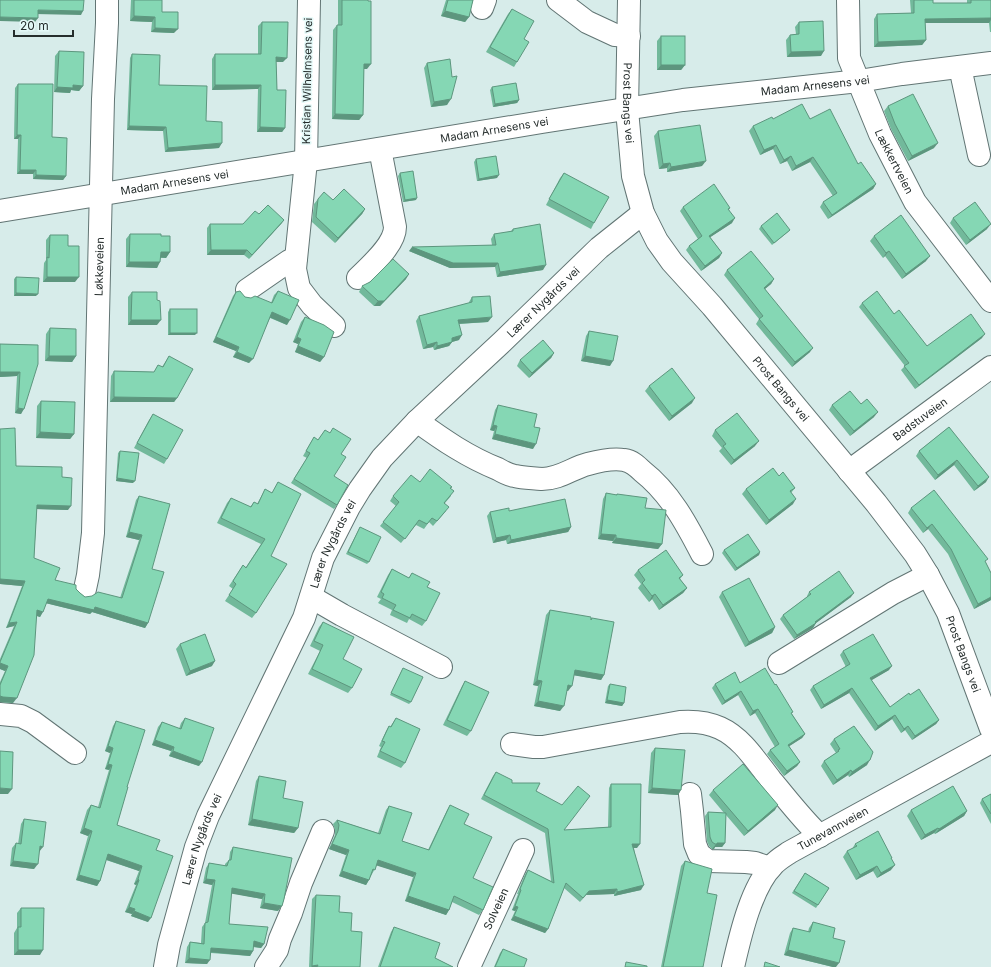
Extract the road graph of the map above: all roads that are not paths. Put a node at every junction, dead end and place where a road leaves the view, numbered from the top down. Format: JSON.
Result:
{"nodes":[{"id":1,"x":107,"y":0,"type":"edge"},
{"id":2,"x":309,"y":0,"type":"edge"},
{"id":3,"x":558,"y":0,"type":"edge"},
{"id":4,"x":629,"y":0,"type":"edge"},
{"id":5,"x":848,"y":0,"type":"edge"},
{"id":6,"x":629,"y":36,"type":"junction"},
{"id":7,"x":991,"y":63,"type":"edge"},
{"id":8,"x":960,"y":67,"type":"junction"},
{"id":9,"x":859,"y":81,"type":"junction"},
{"id":10,"x":627,"y":110,"type":"junction"},
{"id":11,"x":380,"y":149,"type":"junction"},
{"id":12,"x":979,"y":155,"type":"dead end"},
{"id":13,"x":306,"y":162,"type":"junction"},
{"id":14,"x":101,"y":194,"type":"junction"},
{"id":15,"x":0,"y":211,"type":"edge"},
{"id":16,"x":643,"y":213,"type":"junction"},
{"id":17,"x":296,"y":258,"type":"junction"},
{"id":18,"x":358,"y":278,"type":"dead end"},
{"id":19,"x":247,"y":290,"type":"dead end"},
{"id":20,"x":991,"y":301,"type":"edge"},
{"id":21,"x":334,"y":326,"type":"dead end"},
{"id":22,"x":991,"y":367,"type":"edge"},
{"id":23,"x":417,"y":421,"type":"junction"},
{"id":24,"x":849,"y":471,"type":"junction"},
{"id":25,"x":702,"y":554,"type":"dead end"},
{"id":26,"x":928,"y":575,"type":"junction"},
{"id":27,"x":85,"y":589,"type":"dead end"},
{"id":28,"x":311,"y":597,"type":"junction"},
{"id":29,"x":780,"y":663,"type":"dead end"},
{"id":30,"x":441,"y":667,"type":"dead end"},
{"id":31,"x":0,"y":714,"type":"edge"},
{"id":32,"x":991,"y":729,"type":"edge"},
{"id":33,"x":991,"y":742,"type":"edge"},
{"id":34,"x":512,"y":744,"type":"dead end"},
{"id":35,"x":75,"y":753,"type":"dead end"},
{"id":36,"x":690,"y":794,"type":"dead end"},
{"id":37,"x":323,"y":831,"type":"dead end"},
{"id":38,"x":820,"y":836,"type":"junction"},
{"id":39,"x":523,"y":850,"type":"dead end"},
{"id":40,"x":770,"y":868,"type":"junction"},
{"id":41,"x":165,"y":967,"type":"edge"},
{"id":42,"x":266,"y":967,"type":"edge"},
{"id":43,"x":469,"y":967,"type":"edge"},
{"id":44,"x":733,"y":967,"type":"edge"}],
"edges":[{"from":1,"to":14,"type":"street","name":"Løkkeveien"},
{"from":2,"to":13,"type":"street","name":"Kristian Wilhelmsens vei"},
{"from":3,"to":6,"type":"street"},
{"from":4,"to":6,"type":"street","name":"Prost Bangs vei"},
{"from":5,"to":9,"type":"street","name":"Lækkertveien"},
{"from":6,"to":10,"type":"street","name":"Prost Bangs vei"},
{"from":7,"to":8,"type":"street","name":"Madam Arnesens vei"},
{"from":8,"to":9,"type":"street","name":"Madam Arnesens vei"},
{"from":8,"to":12,"type":"street"},
{"from":9,"to":10,"type":"street","name":"Madam Arnesens vei"},
{"from":9,"to":20,"type":"street","name":"Lækkertveien"},
{"from":10,"to":11,"type":"street","name":"Madam Arnesens vei"},
{"from":10,"to":16,"type":"street","name":"Prost Bangs vei"},
{"from":11,"to":13,"type":"street","name":"Madam Arnesens vei"},
{"from":11,"to":18,"type":"street"},
{"from":13,"to":14,"type":"street","name":"Madam Arnesens vei"},
{"from":13,"to":17,"type":"street","name":"Kristian Wilhelmsens vei"},
{"from":14,"to":15,"type":"street","name":"Madam Arnesens vei"},
{"from":14,"to":27,"type":"street","name":"Løkkeveien"},
{"from":16,"to":23,"type":"street","name":"Lærer Nygårds vei"},
{"from":16,"to":24,"type":"street","name":"Prost Bangs vei"},
{"from":17,"to":19,"type":"street"},
{"from":17,"to":21,"type":"street","name":"Kristian Wilhelmsens vei"},
{"from":22,"to":24,"type":"street","name":"Badstuveien"},
{"from":23,"to":25,"type":"street"},
{"from":23,"to":28,"type":"street","name":"Lærer Nygårds vei"},
{"from":24,"to":26,"type":"street","name":"Prost Bangs vei"},
{"from":26,"to":29,"type":"street"},
{"from":26,"to":32,"type":"street","name":"Prost Bangs vei"},
{"from":28,"to":30,"type":"street"},
{"from":28,"to":41,"type":"street","name":"Lærer Nygårds vei"},
{"from":31,"to":35,"type":"street"},
{"from":33,"to":38,"type":"street","name":"Tunevannveien"},
{"from":34,"to":38,"type":"street"},
{"from":36,"to":40,"type":"street"},
{"from":37,"to":42,"type":"street"},
{"from":38,"to":40,"type":"street","name":"Tunevannveien"},
{"from":39,"to":43,"type":"street","name":"Solveien"},
{"from":40,"to":44,"type":"street","name":"Tunevannveien"}]}
